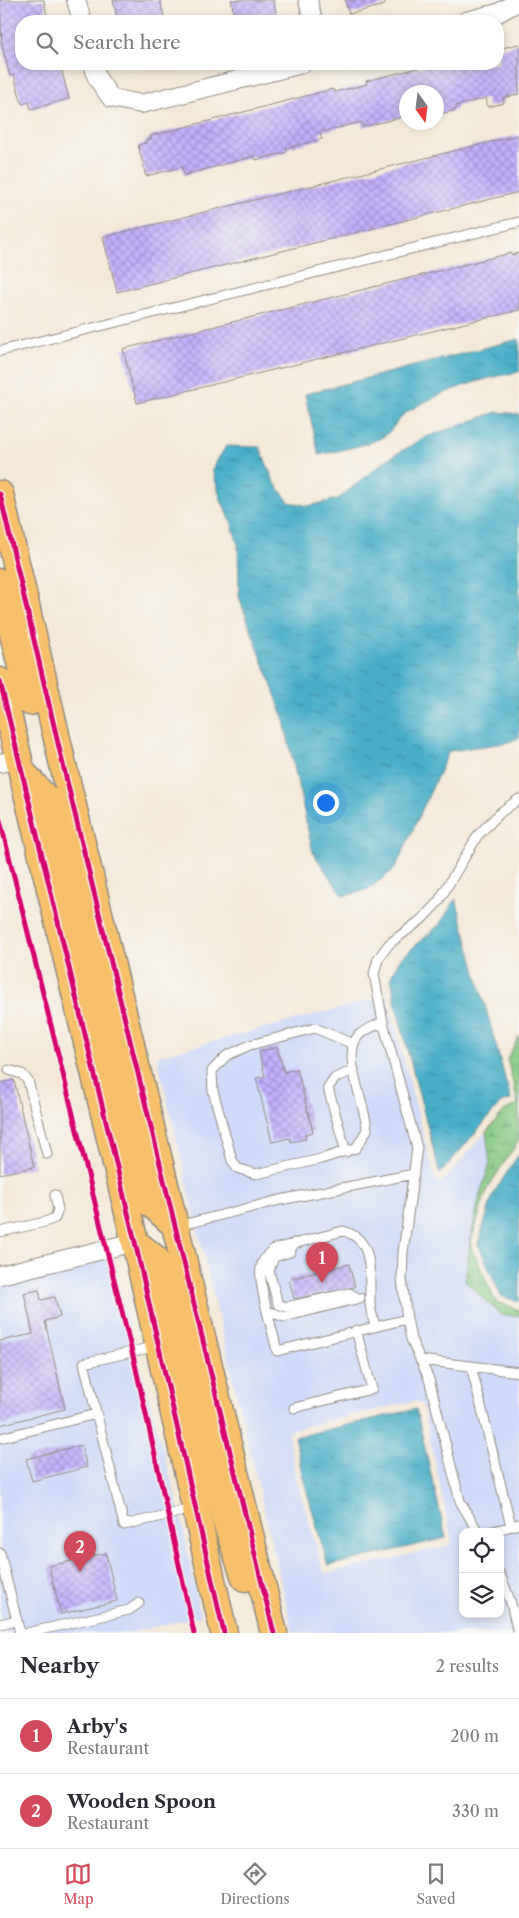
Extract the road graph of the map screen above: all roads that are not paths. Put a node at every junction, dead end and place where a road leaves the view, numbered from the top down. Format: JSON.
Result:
{"nodes":[{"id":1,"x":76,"y":0,"type":"edge"},
{"id":2,"x":308,"y":0,"type":"edge"},
{"id":3,"x":519,"y":1,"type":"edge"},
{"id":4,"x":80,"y":15,"type":"edge"},
{"id":5,"x":312,"y":15,"type":"edge"},
{"id":6,"x":490,"y":15,"type":"edge"},
{"id":7,"x":94,"y":70,"type":"edge"},
{"id":8,"x":278,"y":70,"type":"edge"},
{"id":9,"x":519,"y":222,"type":"edge"},
{"id":10,"x":0,"y":351,"type":"edge"},
{"id":11,"x":0,"y":494,"type":"edge"},
{"id":12,"x":0,"y":582,"type":"edge"},
{"id":13,"x":0,"y":681,"type":"edge"},
{"id":14,"x":13,"y":764,"type":"edge"},
{"id":15,"x":64,"y":769,"type":"junction"},
{"id":16,"x":519,"y":799,"type":"edge"},
{"id":17,"x":384,"y":1022,"type":"junction"},
{"id":18,"x":353,"y":1044,"type":"junction"},
{"id":19,"x":8,"y":1070,"type":"dead end"},
{"id":20,"x":354,"y":1070,"type":"junction"},
{"id":21,"x":346,"y":1152,"type":"junction"},
{"id":22,"x":47,"y":1154,"type":"dead end"},
{"id":23,"x":414,"y":1174,"type":"junction"},
{"id":24,"x":56,"y":1194,"type":"dead end"},
{"id":25,"x":176,"y":1226,"type":"junction"},
{"id":26,"x":0,"y":1232,"type":"edge"},
{"id":27,"x":135,"y":1242,"type":"junction"},
{"id":28,"x":294,"y":1244,"type":"junction"},
{"id":29,"x":0,"y":1275,"type":"edge"},
{"id":30,"x":370,"y":1296,"type":"junction"},
{"id":31,"x":358,"y":1298,"type":"junction"},
{"id":32,"x":268,"y":1311,"type":"junction"},
{"id":33,"x":284,"y":1317,"type":"junction"},
{"id":34,"x":407,"y":1319,"type":"junction"},
{"id":35,"x":374,"y":1326,"type":"junction"},
{"id":36,"x":356,"y":1330,"type":"junction"},
{"id":37,"x":273,"y":1332,"type":"junction"},
{"id":38,"x":159,"y":1345,"type":"junction"},
{"id":39,"x":420,"y":1360,"type":"junction"},
{"id":40,"x":471,"y":1366,"type":"junction"},
{"id":41,"x":519,"y":1372,"type":"edge"},
{"id":42,"x":294,"y":1408,"type":"dead end"},
{"id":43,"x":96,"y":1414,"type":"junction"},
{"id":44,"x":0,"y":1438,"type":"edge"},
{"id":45,"x":195,"y":1508,"type":"junction"},
{"id":46,"x":515,"y":1525,"type":"edge"},
{"id":47,"x":476,"y":1528,"type":"edge"},
{"id":48,"x":0,"y":1553,"type":"edge"},
{"id":49,"x":504,"y":1585,"type":"edge"},
{"id":50,"x":139,"y":1603,"type":"dead end"},
{"id":51,"x":17,"y":1620,"type":"junction"},
{"id":52,"x":0,"y":1624,"type":"edge"},
{"id":53,"x":20,"y":1633,"type":"edge"},
{"id":54,"x":27,"y":1633,"type":"edge"},
{"id":55,"x":224,"y":1633,"type":"edge"},
{"id":56,"x":273,"y":1633,"type":"edge"},
{"id":57,"x":518,"y":1633,"type":"edge"}],
"edges":[{"from":1,"to":4,"type":"street"},
{"from":2,"to":5,"type":"street"},
{"from":3,"to":6,"type":"street"},
{"from":7,"to":8,"type":"street"},
{"from":9,"to":10,"type":"lane"},
{"from":11,"to":15,"type":"main road"},
{"from":12,"to":15,"type":"main road"},
{"from":13,"to":14,"type":"main road"},
{"from":14,"to":25,"type":"main road"},
{"from":14,"to":27,"type":"main road"},
{"from":15,"to":25,"type":"main road"},
{"from":16,"to":17,"type":"lane"},
{"from":17,"to":18,"type":"lane"},
{"from":17,"to":23,"type":"lane"},
{"from":18,"to":20,"type":"lane"},
{"from":18,"to":21,"type":"lane"},
{"from":19,"to":22,"type":"lane"},
{"from":20,"to":21,"type":"lane"},
{"from":20,"to":21,"type":"lane"},
{"from":23,"to":25,"type":"lane"},
{"from":23,"to":34,"type":"lane"},
{"from":24,"to":26,"type":"lane"},
{"from":25,"to":56,"type":"main road"},
{"from":27,"to":29,"type":"street"},
{"from":27,"to":38,"type":"main road"},
{"from":27,"to":56,"type":"main road"},
{"from":28,"to":30,"type":"lane"},
{"from":28,"to":31,"type":"lane"},
{"from":28,"to":32,"type":"lane"},
{"from":30,"to":31,"type":"lane"},
{"from":30,"to":35,"type":"lane"},
{"from":31,"to":33,"type":"lane"},
{"from":32,"to":33,"type":"lane"},
{"from":32,"to":37,"type":"lane"},
{"from":33,"to":37,"type":"lane"},
{"from":34,"to":35,"type":"lane"},
{"from":34,"to":39,"type":"lane"},
{"from":35,"to":36,"type":"lane"},
{"from":36,"to":37,"type":"lane"},
{"from":36,"to":42,"type":"lane"},
{"from":38,"to":43,"type":"lane"},
{"from":38,"to":45,"type":"main road"},
{"from":39,"to":40,"type":"lane"},
{"from":39,"to":47,"type":"lane"},
{"from":40,"to":41,"type":"lane"},
{"from":40,"to":46,"type":"lane"},
{"from":43,"to":44,"type":"lane"},
{"from":43,"to":45,"type":"lane"},
{"from":45,"to":55,"type":"main road"},
{"from":48,"to":51,"type":"lane"},
{"from":49,"to":57,"type":"lane"},
{"from":50,"to":54,"type":"lane"},
{"from":51,"to":52,"type":"lane"},
{"from":51,"to":53,"type":"lane"}]}
